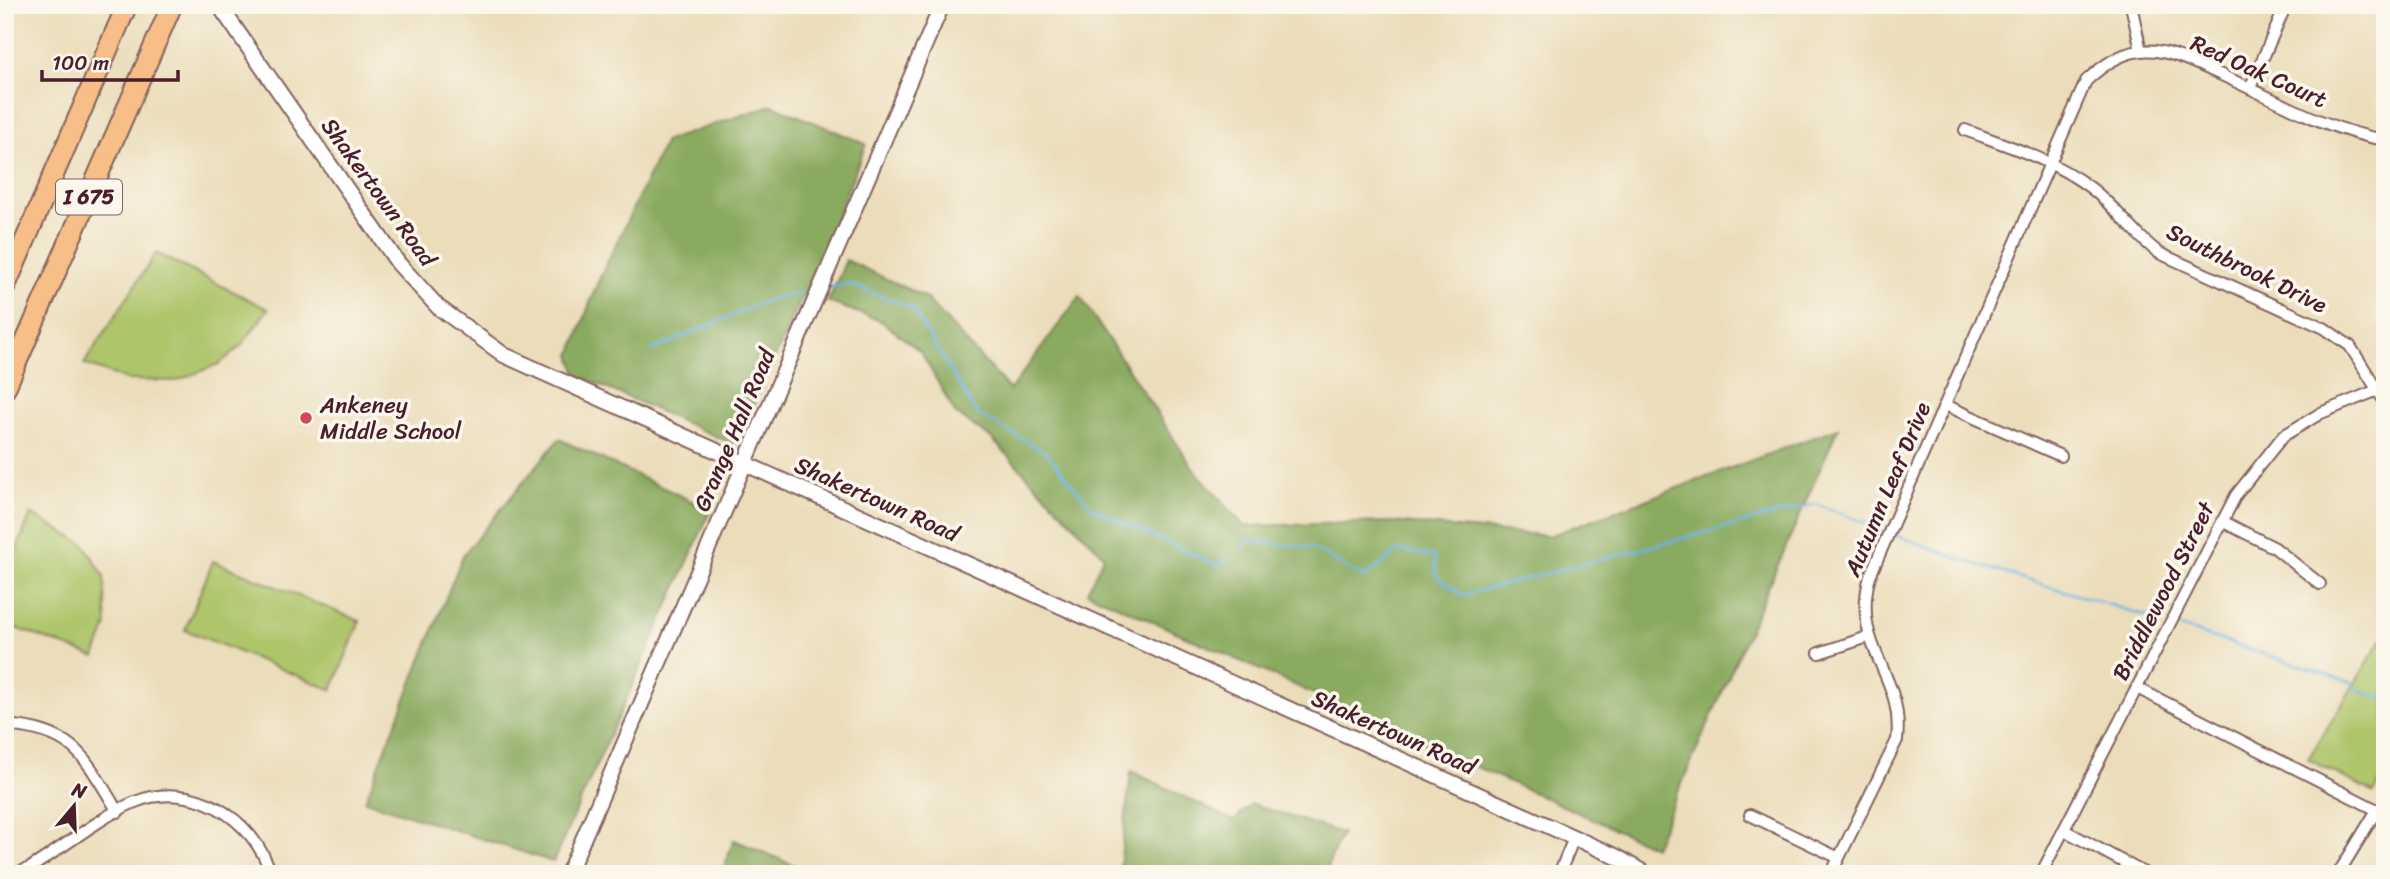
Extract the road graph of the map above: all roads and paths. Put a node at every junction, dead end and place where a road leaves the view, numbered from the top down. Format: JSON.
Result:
{"nodes":[{"id":1,"x":127,"y":5,"type":"edge"},
{"id":2,"x":172,"y":5,"type":"edge"},
{"id":3,"x":219,"y":5,"type":"edge"},
{"id":4,"x":943,"y":5,"type":"edge"},
{"id":5,"x":2131,"y":5,"type":"edge"},
{"id":6,"x":2286,"y":5,"type":"edge"},
{"id":7,"x":2141,"y":51,"type":"junction"},
{"id":8,"x":2250,"y":88,"type":"junction"},
{"id":9,"x":1965,"y":130,"type":"dead end"},
{"id":10,"x":2385,"y":140,"type":"edge"},
{"id":11,"x":2053,"y":163,"type":"junction"},
{"id":12,"x":5,"y":287,"type":"edge"},
{"id":13,"x":2381,"y":388,"type":"edge"},
{"id":14,"x":5,"y":389,"type":"edge"},
{"id":15,"x":2385,"y":402,"type":"edge"},
{"id":16,"x":1945,"y":405,"type":"junction"},
{"id":17,"x":2061,"y":456,"type":"dead end"},
{"id":18,"x":744,"y":464,"type":"junction"},
{"id":19,"x":2222,"y":521,"type":"junction"},
{"id":20,"x":2320,"y":584,"type":"dead end"},
{"id":21,"x":1868,"y":637,"type":"junction"},
{"id":22,"x":1819,"y":653,"type":"dead end"},
{"id":23,"x":2137,"y":688,"type":"junction"},
{"id":24,"x":5,"y":725,"type":"edge"},
{"id":25,"x":118,"y":812,"type":"junction"},
{"id":26,"x":2381,"y":812,"type":"edge"},
{"id":27,"x":1749,"y":815,"type":"dead end"},
{"id":28,"x":2064,"y":830,"type":"junction"},
{"id":29,"x":1574,"y":838,"type":"junction"},
{"id":30,"x":1839,"y":858,"type":"junction"},
{"id":31,"x":2144,"y":873,"type":"edge"},
{"id":32,"x":15,"y":874,"type":"edge"},
{"id":33,"x":271,"y":874,"type":"edge"},
{"id":34,"x":568,"y":874,"type":"edge"},
{"id":35,"x":1559,"y":874,"type":"edge"},
{"id":36,"x":1646,"y":874,"type":"edge"},
{"id":37,"x":1831,"y":874,"type":"edge"},
{"id":38,"x":2041,"y":874,"type":"edge"},
{"id":39,"x":2338,"y":874,"type":"edge"}],
"edges":[{"from":1,"to":12,"type":"highway","number":"I 675"},
{"from":2,"to":14,"type":"highway","number":"I 675"},
{"from":3,"to":18,"type":"street","name":"Shakertown Road"},
{"from":4,"to":18,"type":"street","name":"Grange Hall Road"},
{"from":5,"to":7,"type":"street"},
{"from":6,"to":8,"type":"street"},
{"from":7,"to":8,"type":"street","name":"Red Oak Court"},
{"from":7,"to":11,"type":"street"},
{"from":8,"to":10,"type":"street","name":"Red Oak Court"},
{"from":9,"to":11,"type":"street","name":"Southbrook Drive"},
{"from":11,"to":13,"type":"street","name":"Southbrook Drive"},
{"from":11,"to":16,"type":"street","name":"Autumn Leaf Drive"},
{"from":13,"to":15,"type":"street","name":"Southbrook Drive"},
{"from":13,"to":19,"type":"street","name":"Briddlewood Street"},
{"from":16,"to":17,"type":"street"},
{"from":16,"to":21,"type":"street","name":"Autumn Leaf Drive"},
{"from":18,"to":29,"type":"street","name":"Shakertown Road"},
{"from":18,"to":34,"type":"street","name":"Grange Hall Road"},
{"from":19,"to":20,"type":"street"},
{"from":19,"to":23,"type":"street","name":"Briddlewood Street"},
{"from":21,"to":22,"type":"street"},
{"from":21,"to":30,"type":"street","name":"Autumn Leaf Drive"},
{"from":23,"to":26,"type":"street"},
{"from":23,"to":28,"type":"street","name":"Briddlewood Street"},
{"from":24,"to":25,"type":"street"},
{"from":25,"to":32,"type":"street"},
{"from":25,"to":33,"type":"street"},
{"from":26,"to":39,"type":"street"},
{"from":27,"to":30,"type":"street"},
{"from":28,"to":31,"type":"street"},
{"from":28,"to":38,"type":"street","name":"Briddlewood Street"},
{"from":29,"to":35,"type":"street"},
{"from":29,"to":36,"type":"street","name":"Shakertown Road"},
{"from":30,"to":37,"type":"street","name":"Autumn Leaf Drive"}]}
